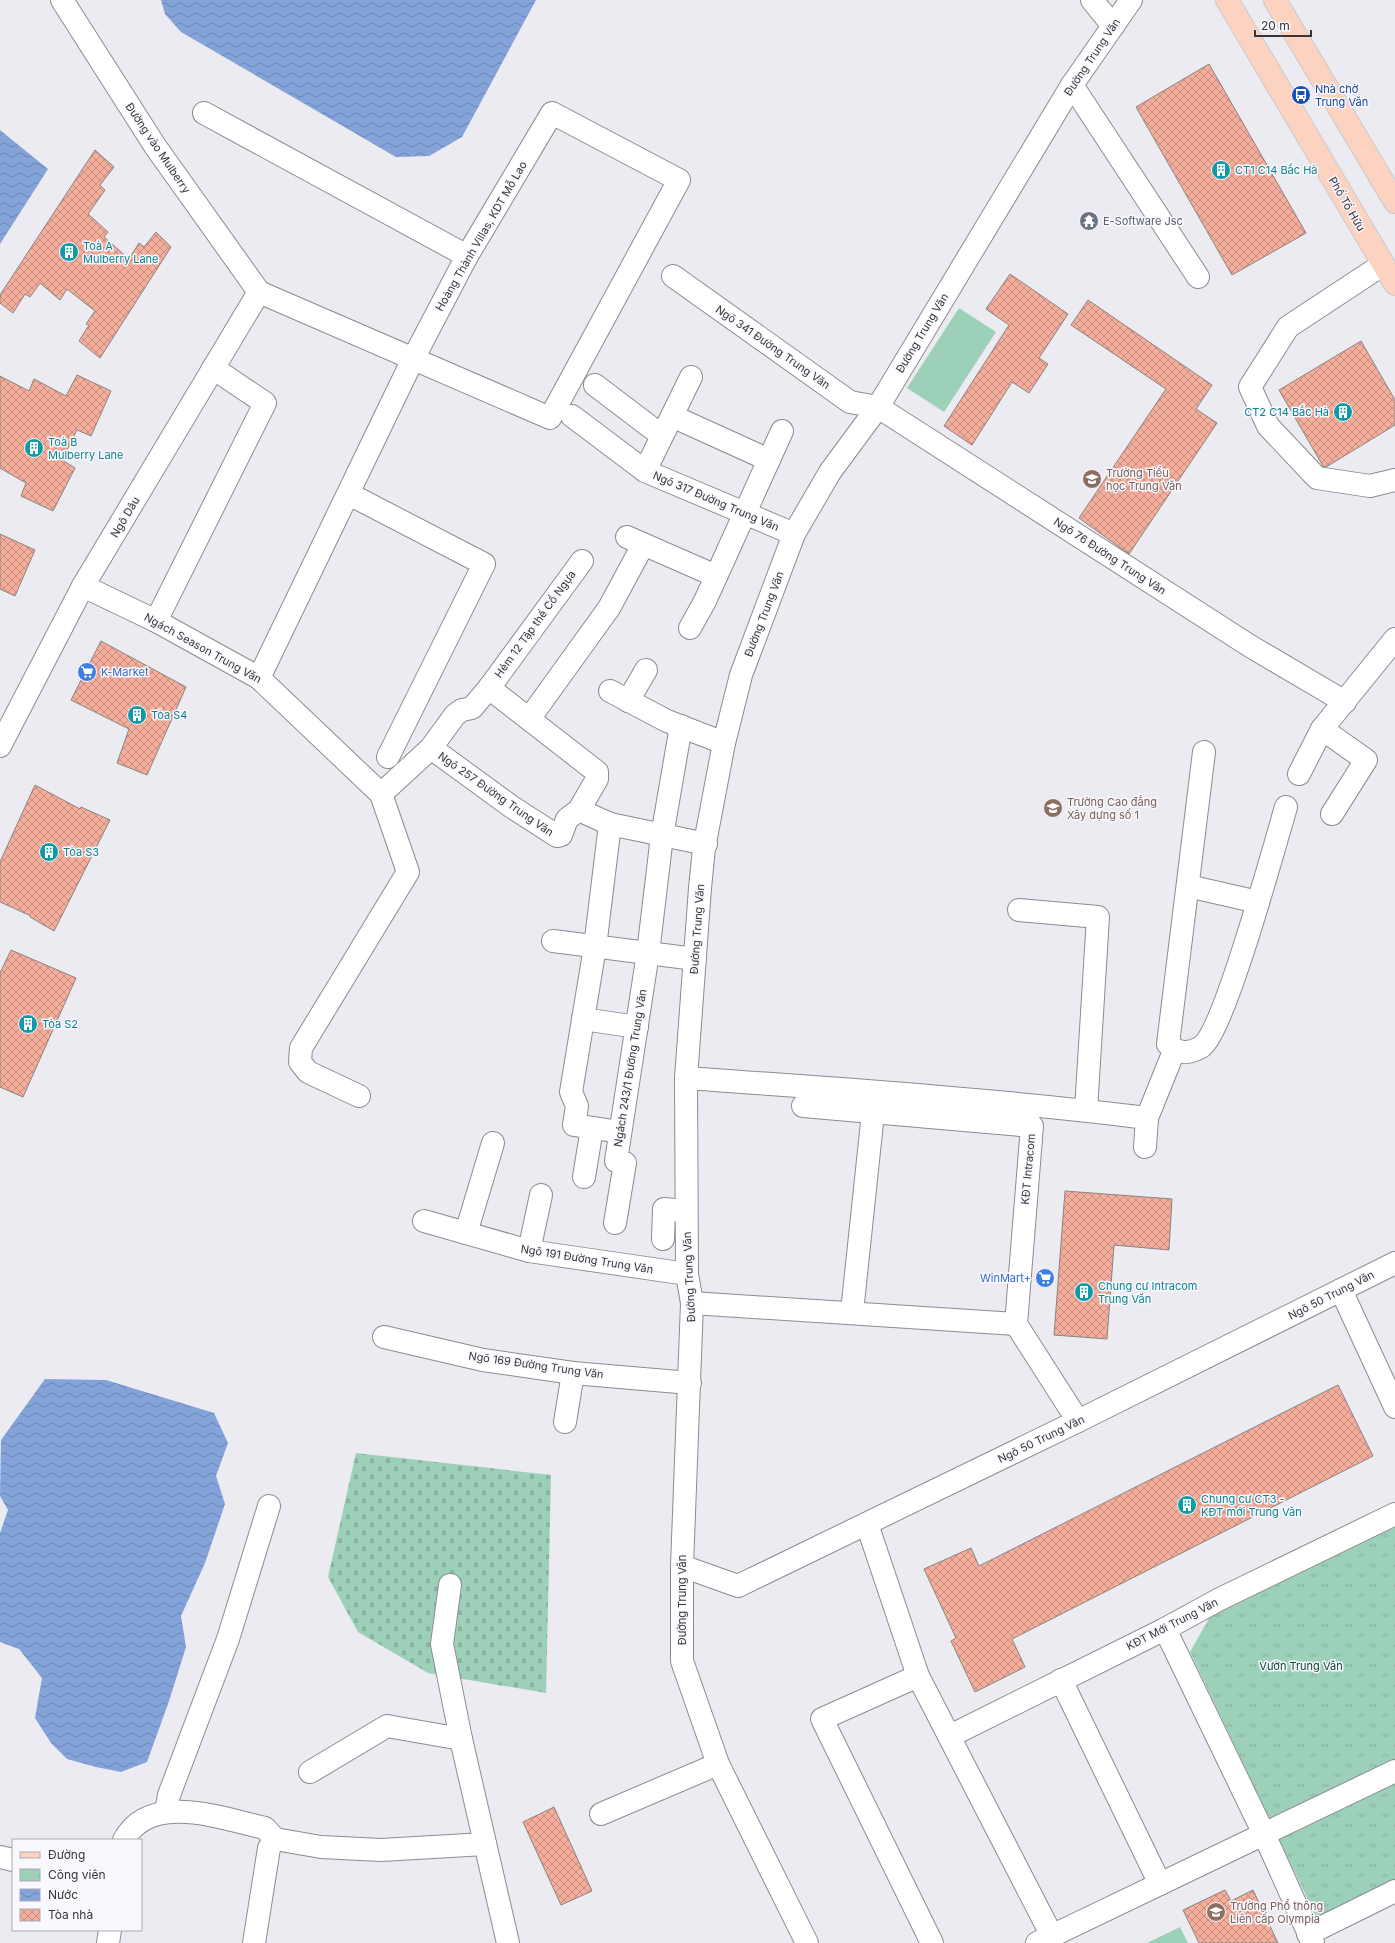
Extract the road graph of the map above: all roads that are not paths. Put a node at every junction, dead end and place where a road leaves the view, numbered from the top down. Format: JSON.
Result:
{"nodes":[{"id":1,"x":1092,"y":0,"type":"edge"},
{"id":2,"x":1131,"y":0,"type":"edge"},
{"id":3,"x":1228,"y":0,"type":"edge"},
{"id":4,"x":1275,"y":0,"type":"edge"},
{"id":5,"x":66,"y":2,"type":"edge"},
{"id":6,"x":1113,"y":26,"type":"junction"},
{"id":7,"x":1072,"y":85,"type":"junction"},
{"id":8,"x":204,"y":113,"type":"dead end"},
{"id":9,"x":1395,"y":202,"type":"edge"},
{"id":10,"x":467,"y":256,"type":"junction"},
{"id":11,"x":1382,"y":265,"type":"junction"},
{"id":12,"x":673,"y":276,"type":"dead end"},
{"id":13,"x":1198,"y":277,"type":"dead end"},
{"id":14,"x":1395,"y":284,"type":"edge"},
{"id":15,"x":259,"y":292,"type":"junction"},
{"id":16,"x":413,"y":359,"type":"junction"},
{"id":17,"x":213,"y":368,"type":"junction"},
{"id":18,"x":691,"y":377,"type":"dead end"},
{"id":19,"x":595,"y":385,"type":"dead end"},
{"id":20,"x":670,"y":395,"type":"dead end"},
{"id":21,"x":878,"y":407,"type":"junction"},
{"id":22,"x":572,"y":416,"type":"dead end"},
{"id":23,"x":672,"y":416,"type":"junction"},
{"id":24,"x":653,"y":429,"type":"junction"},
{"id":25,"x":782,"y":431,"type":"dead end"},
{"id":26,"x":769,"y":460,"type":"junction"},
{"id":27,"x":641,"y":468,"type":"junction"},
{"id":28,"x":1395,"y":480,"type":"edge"},
{"id":29,"x":349,"y":494,"type":"junction"},
{"id":30,"x":745,"y":513,"type":"junction"},
{"id":31,"x":794,"y":534,"type":"junction"},
{"id":32,"x":582,"y":561,"type":"dead end"},
{"id":33,"x":716,"y":576,"type":"junction"},
{"id":34,"x":84,"y":586,"type":"junction"},
{"id":35,"x":156,"y":621,"type":"junction"},
{"id":36,"x":690,"y":628,"type":"dead end"},
{"id":37,"x":1395,"y":639,"type":"edge"},
{"id":38,"x":646,"y":670,"type":"dead end"},
{"id":39,"x":259,"y":678,"type":"junction"},
{"id":40,"x":489,"y":688,"type":"junction"},
{"id":41,"x":1344,"y":702,"type":"junction"},
{"id":42,"x":529,"y":719,"type":"junction"},
{"id":43,"x":681,"y":726,"type":"junction"},
{"id":44,"x":1322,"y":729,"type":"junction"},
{"id":45,"x":724,"y":743,"type":"junction"},
{"id":46,"x":0,"y":746,"type":"edge"},
{"id":47,"x":431,"y":748,"type":"junction"},
{"id":48,"x":1204,"y":752,"type":"dead end"},
{"id":49,"x":388,"y":757,"type":"dead end"},
{"id":50,"x":1300,"y":774,"type":"dead end"},
{"id":51,"x":381,"y":794,"type":"junction"},
{"id":52,"x":1286,"y":807,"type":"dead end"},
{"id":53,"x":579,"y":810,"type":"junction"},
{"id":54,"x":1332,"y":814,"type":"dead end"},
{"id":55,"x":610,"y":824,"type":"junction"},
{"id":56,"x":662,"y":836,"type":"junction"},
{"id":57,"x":706,"y":844,"type":"junction"},
{"id":58,"x":1188,"y":886,"type":"junction"},
{"id":59,"x":1258,"y":902,"type":"junction"},
{"id":60,"x":1019,"y":910,"type":"dead end"},
{"id":61,"x":553,"y":941,"type":"dead end"},
{"id":62,"x":595,"y":947,"type":"junction"},
{"id":63,"x":648,"y":953,"type":"junction"},
{"id":64,"x":695,"y":959,"type":"junction"},
{"id":65,"x":583,"y":1019,"type":"junction"},
{"id":66,"x":637,"y":1027,"type":"junction"},
{"id":67,"x":1174,"y":1051,"type":"junction"},
{"id":68,"x":686,"y":1078,"type":"junction"},
{"id":69,"x":359,"y":1096,"type":"dead end"},
{"id":70,"x":803,"y":1106,"type":"dead end"},
{"id":71,"x":1086,"y":1110,"type":"junction"},
{"id":72,"x":873,"y":1113,"type":"junction"},
{"id":73,"x":1147,"y":1118,"type":"junction"},
{"id":74,"x":592,"y":1128,"type":"junction"},
{"id":75,"x":620,"y":1132,"type":"junction"},
{"id":76,"x":493,"y":1143,"type":"dead end"},
{"id":77,"x":1145,"y":1146,"type":"dead end"},
{"id":78,"x":584,"y":1177,"type":"dead end"},
{"id":79,"x":541,"y":1195,"type":"dead end"},
{"id":80,"x":686,"y":1210,"type":"junction"},
{"id":81,"x":424,"y":1221,"type":"dead end"},
{"id":82,"x":615,"y":1224,"type":"dead end"},
{"id":83,"x":466,"y":1232,"type":"junction"},
{"id":84,"x":663,"y":1239,"type":"dead end"},
{"id":85,"x":529,"y":1251,"type":"junction"},
{"id":86,"x":1395,"y":1263,"type":"edge"},
{"id":87,"x":687,"y":1274,"type":"junction"},
{"id":88,"x":1341,"y":1290,"type":"junction"},
{"id":89,"x":692,"y":1303,"type":"junction"},
{"id":90,"x":852,"y":1312,"type":"junction"},
{"id":91,"x":1016,"y":1324,"type":"junction"},
{"id":92,"x":384,"y":1336,"type":"dead end"},
{"id":93,"x":573,"y":1373,"type":"junction"},
{"id":94,"x":690,"y":1383,"type":"junction"},
{"id":95,"x":1395,"y":1407,"type":"edge"},
{"id":96,"x":1078,"y":1421,"type":"junction"},
{"id":97,"x":565,"y":1422,"type":"dead end"},
{"id":98,"x":269,"y":1506,"type":"dead end"},
{"id":99,"x":1395,"y":1514,"type":"edge"},
{"id":100,"x":867,"y":1524,"type":"junction"},
{"id":101,"x":682,"y":1566,"type":"junction"},
{"id":102,"x":450,"y":1585,"type":"dead end"},
{"id":103,"x":1165,"y":1629,"type":"junction"},
{"id":104,"x":918,"y":1676,"type":"junction"},
{"id":105,"x":1060,"y":1680,"type":"junction"},
{"id":106,"x":950,"y":1736,"type":"junction"},
{"id":107,"x":461,"y":1739,"type":"junction"},
{"id":108,"x":718,"y":1764,"type":"junction"},
{"id":109,"x":1395,"y":1771,"type":"edge"},
{"id":110,"x":310,"y":1772,"type":"dead end"},
{"id":111,"x":166,"y":1811,"type":"junction"},
{"id":112,"x":601,"y":1814,"type":"dead end"},
{"id":113,"x":1264,"y":1834,"type":"junction"},
{"id":114,"x":124,"y":1839,"type":"edge"},
{"id":115,"x":275,"y":1839,"type":"junction"},
{"id":116,"x":485,"y":1844,"type":"junction"},
{"id":117,"x":0,"y":1857,"type":"edge"},
{"id":118,"x":12,"y":1860,"type":"edge"},
{"id":119,"x":1160,"y":1884,"type":"junction"},
{"id":120,"x":1395,"y":1891,"type":"edge"},
{"id":121,"x":110,"y":1931,"type":"edge"},
{"id":122,"x":1044,"y":1939,"type":"edge"},
{"id":123,"x":1310,"y":1939,"type":"edge"},
{"id":124,"x":108,"y":1943,"type":"edge"},
{"id":125,"x":254,"y":1943,"type":"edge"},
{"id":126,"x":508,"y":1943,"type":"edge"},
{"id":127,"x":807,"y":1943,"type":"edge"},
{"id":128,"x":932,"y":1943,"type":"edge"}],
"edges":[{"from":1,"to":6,"type":"street"},
{"from":2,"to":6,"type":"street","name":"Đường Trung Văn"},
{"from":3,"to":11,"type":"main road","name":"Phố Tố Hữu"},
{"from":4,"to":9,"type":"main road"},
{"from":5,"to":15,"type":"street","name":"Đường vào Mulberry"},
{"from":6,"to":7,"type":"street","name":"Đường Trung Văn"},
{"from":7,"to":13,"type":"street"},
{"from":7,"to":21,"type":"street","name":"Đường Trung Văn"},
{"from":8,"to":10,"type":"street"},
{"from":10,"to":16,"type":"street","name":"Hoàng Thành Villas, KDT Mỗ Lao"},
{"from":10,"to":16,"type":"street","name":"Hoàng Thành Villas, KDT Mỗ Lao"},
{"from":11,"to":14,"type":"main road","name":"Phố Tố Hữu"},
{"from":11,"to":28,"type":"street"},
{"from":12,"to":21,"type":"street","name":"Ngõ 341 Đường Trung Văn"},
{"from":15,"to":16,"type":"street"},
{"from":15,"to":17,"type":"street","name":"Ngõ Dâu"},
{"from":16,"to":29,"type":"street","name":"Hoàng Thành Villas, KDT Mỗ Lao"},
{"from":17,"to":34,"type":"street","name":"Ngõ Dâu"},
{"from":17,"to":35,"type":"street"},
{"from":18,"to":23,"type":"street","name":"Ngõ 317 Đường Trung Văn"},
{"from":19,"to":24,"type":"street"},
{"from":20,"to":24,"type":"street"},
{"from":21,"to":31,"type":"street","name":"Đường Trung Văn"},
{"from":21,"to":41,"type":"street","name":"Ngõ 76 Đường Trung Văn"},
{"from":22,"to":27,"type":"street"},
{"from":23,"to":26,"type":"street"},
{"from":23,"to":27,"type":"street","name":"Ngõ 317 Đường Trung Văn"},
{"from":24,"to":27,"type":"street"},
{"from":25,"to":26,"type":"street"},
{"from":26,"to":30,"type":"street"},
{"from":27,"to":30,"type":"street","name":"Ngõ 317 Đường Trung Văn"},
{"from":29,"to":39,"type":"street","name":"Hoàng Thành Villas, KDT Mỗ Lao"},
{"from":29,"to":49,"type":"street"},
{"from":30,"to":31,"type":"street","name":"Ngõ 317 Đường Trung Văn"},
{"from":30,"to":33,"type":"street"},
{"from":31,"to":45,"type":"street","name":"Đường Trung Văn"},
{"from":32,"to":40,"type":"street","name":"Hẻm 12 Tập thể Cổ Ngựa"},
{"from":33,"to":36,"type":"street"},
{"from":33,"to":42,"type":"street"},
{"from":34,"to":35,"type":"street","name":"Ngách Season Trung Văn"},
{"from":34,"to":46,"type":"street","name":"Ngõ Dâu"},
{"from":35,"to":39,"type":"street","name":"Ngách Season Trung Văn"},
{"from":37,"to":41,"type":"street"},
{"from":38,"to":43,"type":"street"},
{"from":39,"to":51,"type":"street","name":"Ngách Season Trung Văn"},
{"from":40,"to":42,"type":"street"},
{"from":40,"to":47,"type":"street","name":"Hẻm 12 Tập thể Cổ Ngựa"},
{"from":41,"to":44,"type":"street"},
{"from":42,"to":53,"type":"street"},
{"from":43,"to":45,"type":"street"},
{"from":43,"to":56,"type":"street","name":"Ngách 243/1 Đường Trung Văn"},
{"from":44,"to":50,"type":"street"},
{"from":44,"to":54,"type":"street"},
{"from":45,"to":57,"type":"street","name":"Đường Trung Văn"},
{"from":47,"to":51,"type":"street","name":"Ngõ 257 Đường Trung Văn"},
{"from":47,"to":53,"type":"street","name":"Ngõ 257 Đường Trung Văn"},
{"from":48,"to":58,"type":"street"},
{"from":51,"to":69,"type":"street"},
{"from":52,"to":59,"type":"street"},
{"from":53,"to":55,"type":"street"},
{"from":55,"to":56,"type":"street"},
{"from":55,"to":62,"type":"street"},
{"from":56,"to":57,"type":"street"},
{"from":56,"to":63,"type":"street","name":"Ngách 243/1 Đường Trung Văn"},
{"from":57,"to":64,"type":"street","name":"Đường Trung Văn"},
{"from":58,"to":59,"type":"street"},
{"from":58,"to":67,"type":"street"},
{"from":59,"to":67,"type":"street"},
{"from":60,"to":71,"type":"street"},
{"from":61,"to":62,"type":"street"},
{"from":62,"to":63,"type":"street"},
{"from":62,"to":65,"type":"street"},
{"from":63,"to":64,"type":"street"},
{"from":63,"to":66,"type":"street","name":"Ngách 243/1 Đường Trung Văn"},
{"from":64,"to":68,"type":"street","name":"Đường Trung Văn"},
{"from":65,"to":66,"type":"street"},
{"from":65,"to":74,"type":"street"},
{"from":66,"to":75,"type":"street","name":"Ngách 243/1 Đường Trung Văn"},
{"from":67,"to":73,"type":"street"},
{"from":68,"to":71,"type":"street"},
{"from":68,"to":80,"type":"street","name":"Đường Trung Văn"},
{"from":70,"to":72,"type":"street","name":"KĐT Intracom"},
{"from":71,"to":73,"type":"street"},
{"from":72,"to":90,"type":"street"},
{"from":72,"to":91,"type":"street","name":"KĐT Intracom"},
{"from":73,"to":77,"type":"street"},
{"from":74,"to":75,"type":"street"},
{"from":74,"to":78,"type":"street"},
{"from":75,"to":82,"type":"street","name":"Ngách 243/1 Đường Trung Văn"},
{"from":76,"to":83,"type":"street"},
{"from":79,"to":85,"type":"street"},
{"from":80,"to":84,"type":"street"},
{"from":80,"to":87,"type":"street","name":"Đường Trung Văn"},
{"from":81,"to":83,"type":"street","name":"Ngõ 191 Đường Trung Văn"},
{"from":83,"to":85,"type":"street","name":"Ngõ 191 Đường Trung Văn"},
{"from":85,"to":87,"type":"street","name":"Ngõ 191 Đường Trung Văn"},
{"from":86,"to":88,"type":"street","name":"Ngõ 50 Trung Văn"},
{"from":87,"to":89,"type":"street","name":"Đường Trung Văn"},
{"from":88,"to":95,"type":"street"},
{"from":88,"to":96,"type":"street","name":"Ngõ 50 Trung Văn"},
{"from":89,"to":90,"type":"street"},
{"from":89,"to":94,"type":"street","name":"Đường Trung Văn"},
{"from":90,"to":91,"type":"street"},
{"from":91,"to":96,"type":"street"},
{"from":92,"to":93,"type":"street","name":"Ngõ 169 Đường Trung Văn"},
{"from":93,"to":94,"type":"street","name":"Ngõ 169 Đường Trung Văn"},
{"from":93,"to":97,"type":"street"},
{"from":94,"to":101,"type":"street","name":"Đường Trung Văn"},
{"from":96,"to":100,"type":"street","name":"Ngõ 50 Trung Văn"},
{"from":98,"to":111,"type":"street"},
{"from":99,"to":103,"type":"street","name":"KĐT Mới Trung Văn"},
{"from":100,"to":101,"type":"street","name":"Ngõ 50 Trung Văn"},
{"from":100,"to":104,"type":"street"},
{"from":101,"to":108,"type":"street","name":"Đường Trung Văn"},
{"from":102,"to":107,"type":"street"},
{"from":103,"to":105,"type":"street","name":"KĐT Mới Trung Văn"},
{"from":103,"to":113,"type":"street"},
{"from":104,"to":106,"type":"street"},
{"from":104,"to":128,"type":"street"},
{"from":105,"to":106,"type":"street","name":"KĐT Mới Trung Văn"},
{"from":105,"to":119,"type":"street"},
{"from":106,"to":122,"type":"street"},
{"from":107,"to":110,"type":"street"},
{"from":107,"to":116,"type":"street"},
{"from":108,"to":112,"type":"street"},
{"from":108,"to":127,"type":"street","name":"Đường Trung Văn"},
{"from":109,"to":113,"type":"street"},
{"from":111,"to":114,"type":"street"},
{"from":111,"to":115,"type":"street"},
{"from":113,"to":119,"type":"street"},
{"from":113,"to":123,"type":"street"},
{"from":115,"to":116,"type":"street"},
{"from":115,"to":125,"type":"street"},
{"from":116,"to":126,"type":"street"},
{"from":117,"to":118,"type":"street"},
{"from":119,"to":122,"type":"street"},
{"from":120,"to":123,"type":"street"},
{"from":121,"to":124,"type":"street"}]}
